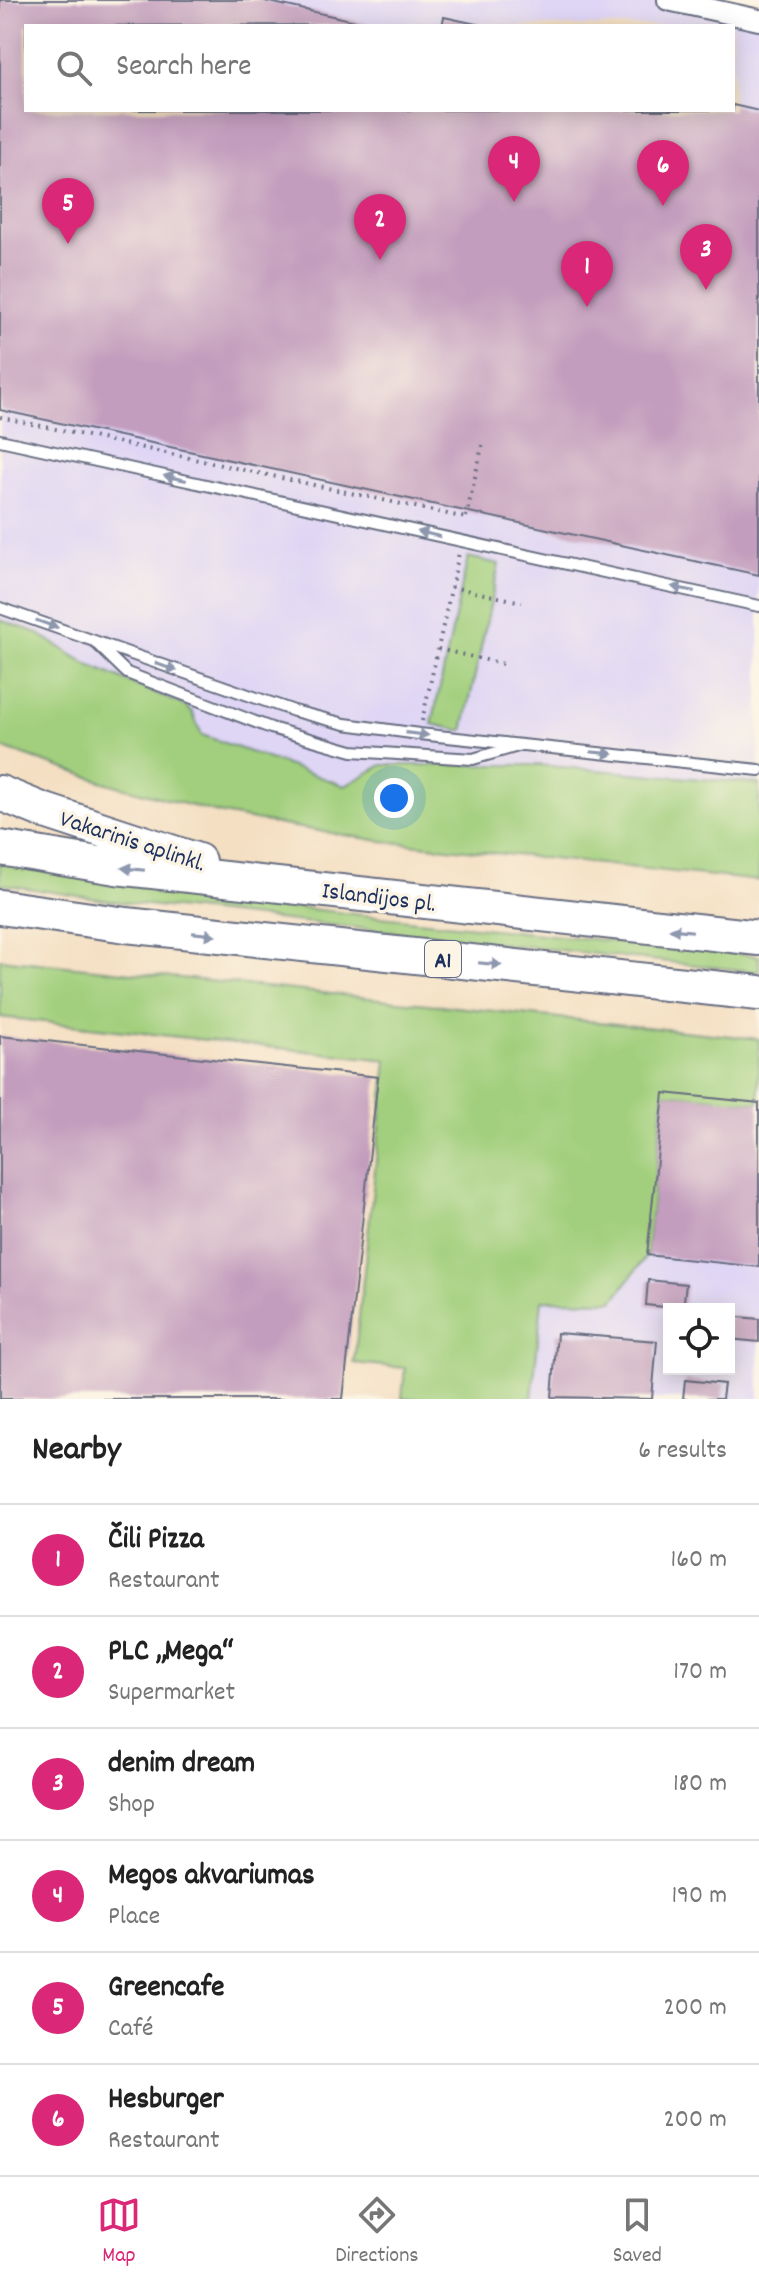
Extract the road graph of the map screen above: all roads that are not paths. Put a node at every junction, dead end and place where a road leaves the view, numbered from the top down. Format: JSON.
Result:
{"nodes":[{"id":1,"x":668,"y":0,"type":"edge"},
{"id":2,"x":759,"y":20,"type":"edge"},
{"id":3,"x":0,"y":440,"type":"edge"},
{"id":4,"x":759,"y":606,"type":"edge"},
{"id":5,"x":0,"y":608,"type":"edge"},
{"id":6,"x":93,"y":640,"type":"junction"},
{"id":7,"x":524,"y":745,"type":"junction"},
{"id":8,"x":759,"y":770,"type":"edge"},
{"id":9,"x":0,"y":793,"type":"edge"},
{"id":10,"x":0,"y":848,"type":"edge"},
{"id":11,"x":267,"y":883,"type":"junction"},
{"id":12,"x":0,"y":907,"type":"edge"},
{"id":13,"x":0,"y":921,"type":"edge"},
{"id":14,"x":126,"y":925,"type":"junction"},
{"id":15,"x":759,"y":938,"type":"edge"},
{"id":16,"x":759,"y":993,"type":"edge"}],
"edges":[{"from":1,"to":2,"type":"street"},
{"from":4,"to":3,"type":"lane","one_way":true},
{"from":5,"to":6,"type":"lane","one_way":true},
{"from":6,"to":7,"type":"lane","one_way":true},
{"from":6,"to":7,"type":"lane"},
{"from":7,"to":8,"type":"lane","one_way":true},
{"from":9,"to":11,"type":"highway","name":"Vakarinis aplinkl."},
{"from":11,"to":10,"type":"highway","name":"Islandijos pl.","number":"A1","one_way":true},
{"from":15,"to":11,"type":"highway","name":"Islandijos pl.","number":"A1","one_way":true},
{"from":12,"to":14,"type":"highway","number":"A1"},
{"from":13,"to":14,"type":"highway"},
{"from":14,"to":16,"type":"highway","number":"A1","one_way":true}]}
